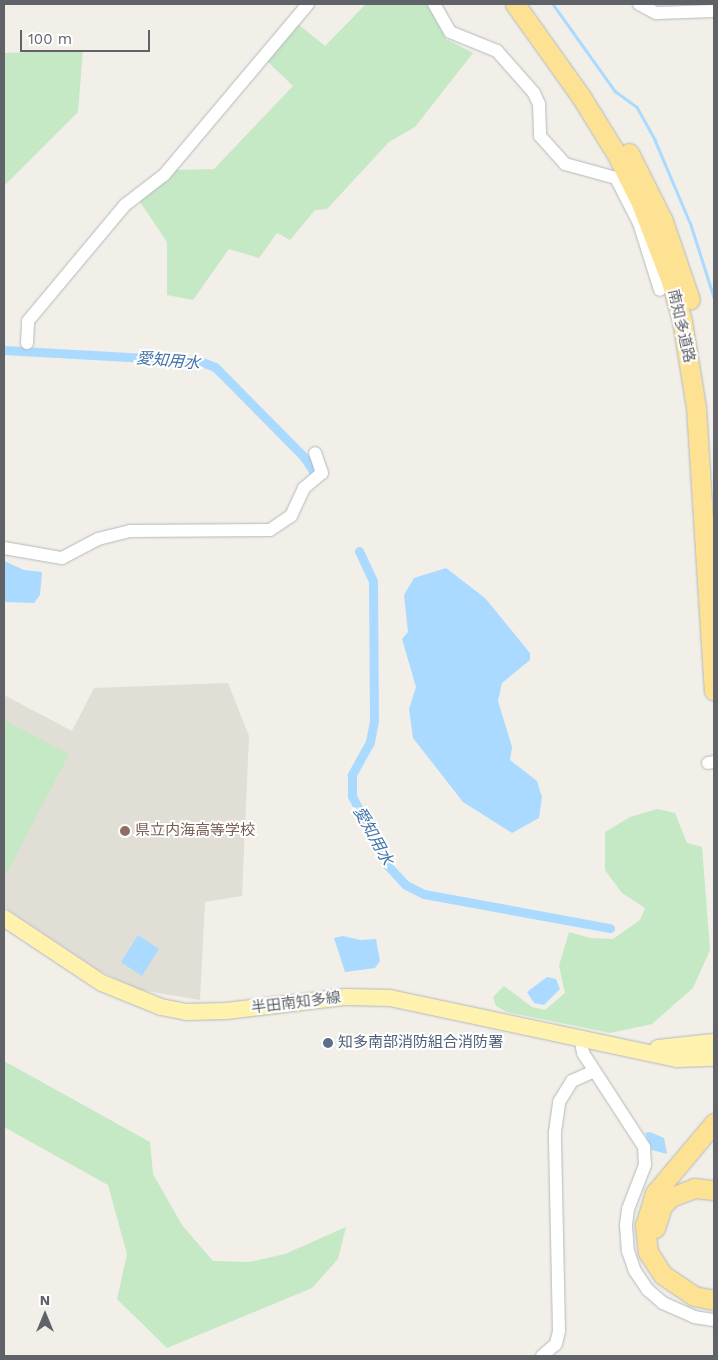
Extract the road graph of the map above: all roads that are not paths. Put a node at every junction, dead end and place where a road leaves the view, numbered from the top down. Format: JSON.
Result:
{"nodes":[{"id":1,"x":308,"y":4,"type":"edge"},
{"id":2,"x":434,"y":4,"type":"edge"},
{"id":3,"x":515,"y":4,"type":"edge"},
{"id":4,"x":531,"y":4,"type":"edge"},
{"id":5,"x":639,"y":4,"type":"edge"},
{"id":6,"x":714,"y":11,"type":"edge"},
{"id":7,"x":660,"y":290,"type":"dead end"},
{"id":8,"x":27,"y":343,"type":"dead end"},
{"id":9,"x":315,"y":454,"type":"dead end"},
{"id":10,"x":714,"y":465,"type":"edge"},
{"id":11,"x":4,"y":548,"type":"edge"},
{"id":12,"x":714,"y":690,"type":"edge"},
{"id":13,"x":4,"y":918,"type":"edge"},
{"id":14,"x":580,"y":1037,"type":"junction"},
{"id":15,"x":608,"y":1042,"type":"junction"},
{"id":16,"x":714,"y":1042,"type":"edge"},
{"id":17,"x":714,"y":1058,"type":"edge"},
{"id":18,"x":594,"y":1071,"type":"junction"},
{"id":19,"x":714,"y":1123,"type":"edge"},
{"id":20,"x":714,"y":1190,"type":"edge"},
{"id":21,"x":714,"y":1293,"type":"edge"},
{"id":22,"x":714,"y":1300,"type":"edge"},
{"id":23,"x":714,"y":1320,"type":"edge"},
{"id":24,"x":542,"y":1356,"type":"edge"}],
"edges":[{"from":1,"to":8,"type":"street"},
{"from":2,"to":7,"type":"street"},
{"from":3,"to":12,"type":"highway","name":"南知多道路"},
{"from":4,"to":10,"type":"highway","name":"南知多道路"},
{"from":5,"to":6,"type":"street"},
{"from":9,"to":11,"type":"street"},
{"from":13,"to":14,"type":"main road","name":"半田南知多線"},
{"from":14,"to":15,"type":"main road","name":"半田南知多線"},
{"from":14,"to":18,"type":"street"},
{"from":15,"to":16,"type":"main road","name":"半田南知多線"},
{"from":15,"to":17,"type":"main road","name":"半田南知多線"},
{"from":18,"to":23,"type":"street"},
{"from":18,"to":24,"type":"street"},
{"from":19,"to":22,"type":"highway"},
{"from":20,"to":21,"type":"highway"}]}
